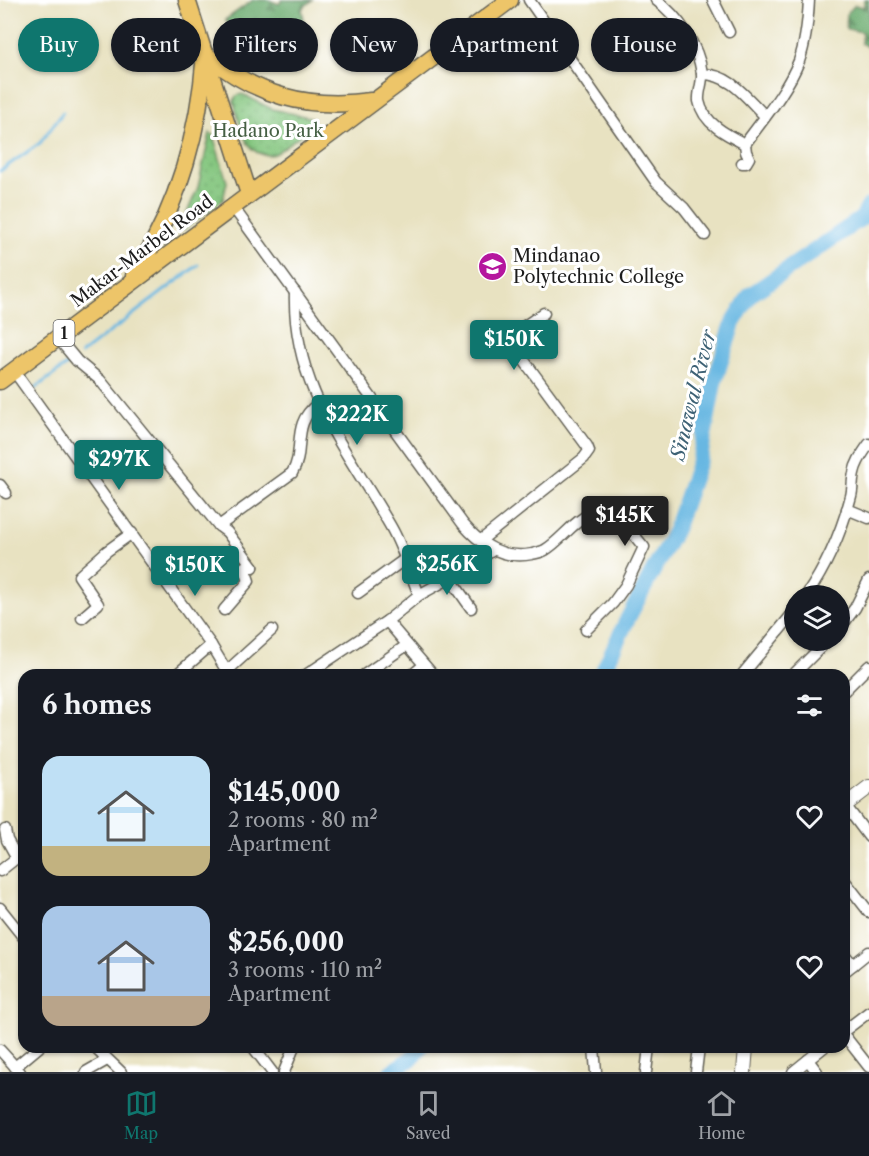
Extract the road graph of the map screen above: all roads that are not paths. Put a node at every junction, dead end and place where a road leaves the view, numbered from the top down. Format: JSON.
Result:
{"nodes":[{"id":1,"x":187,"y":0,"type":"edge"},
{"id":2,"x":510,"y":0,"type":"edge"},
{"id":3,"x":529,"y":0,"type":"edge"},
{"id":4,"x":656,"y":0,"type":"edge"},
{"id":5,"x":713,"y":0,"type":"edge"},
{"id":6,"x":809,"y":0,"type":"edge"},
{"id":7,"x":729,"y":32,"type":"dead end"},
{"id":8,"x":205,"y":54,"type":"junction"},
{"id":9,"x":702,"y":74,"type":"junction"},
{"id":10,"x":374,"y":101,"type":"junction"},
{"id":11,"x":765,"y":116,"type":"junction"},
{"id":12,"x":745,"y":144,"type":"junction"},
{"id":13,"x":742,"y":163,"type":"dead end"},
{"id":14,"x":249,"y":194,"type":"junction"},
{"id":15,"x":232,"y":207,"type":"junction"},
{"id":16,"x":705,"y":235,"type":"dead end"},
{"id":17,"x":129,"y":284,"type":"junction"},
{"id":18,"x":295,"y":292,"type":"junction"},
{"id":19,"x":544,"y":313,"type":"dead end"},
{"id":20,"x":58,"y":338,"type":"junction"},
{"id":21,"x":14,"y":371,"type":"junction"},
{"id":22,"x":0,"y":381,"type":"edge"},
{"id":23,"x":318,"y":404,"type":"junction"},
{"id":24,"x":869,"y":444,"type":"edge"},
{"id":25,"x":847,"y":509,"type":"junction"},
{"id":26,"x":869,"y":518,"type":"edge"},
{"id":27,"x":219,"y":526,"type":"junction"},
{"id":28,"x":132,"y":533,"type":"junction"},
{"id":29,"x":480,"y":541,"type":"junction"},
{"id":30,"x":493,"y":550,"type":"junction"},
{"id":31,"x":405,"y":559,"type":"junction"},
{"id":32,"x":450,"y":578,"type":"junction"},
{"id":33,"x":869,"y":580,"type":"edge"},
{"id":34,"x":812,"y":585,"type":"edge"},
{"id":35,"x":358,"y":593,"type":"dead end"},
{"id":36,"x":418,"y":595,"type":"junction"},
{"id":37,"x":471,"y":608,"type":"dead end"},
{"id":38,"x":224,"y":610,"type":"dead end"},
{"id":39,"x":850,"y":615,"type":"edge"},
{"id":40,"x":82,"y":618,"type":"dead end"},
{"id":41,"x":387,"y":621,"type":"junction"},
{"id":42,"x":784,"y":624,"type":"edge"},
{"id":43,"x":272,"y":630,"type":"dead end"},
{"id":44,"x":586,"y":630,"type":"dead end"},
{"id":45,"x":211,"y":645,"type":"junction"},
{"id":46,"x":407,"y":645,"type":"junction"},
{"id":47,"x":817,"y":651,"type":"edge"},
{"id":48,"x":424,"y":665,"type":"junction"},
{"id":49,"x":183,"y":669,"type":"edge"},
{"id":50,"x":226,"y":669,"type":"edge"},
{"id":51,"x":232,"y":669,"type":"edge"},
{"id":52,"x":315,"y":669,"type":"edge"},
{"id":53,"x":373,"y":669,"type":"edge"},
{"id":54,"x":419,"y":669,"type":"edge"},
{"id":55,"x":428,"y":669,"type":"edge"},
{"id":56,"x":747,"y":669,"type":"edge"},
{"id":57,"x":799,"y":669,"type":"edge"},
{"id":58,"x":865,"y":670,"type":"edge"},
{"id":59,"x":869,"y":683,"type":"edge"},
{"id":60,"x":850,"y":685,"type":"edge"},
{"id":61,"x":869,"y":787,"type":"edge"},
{"id":62,"x":850,"y":802,"type":"edge"},
{"id":63,"x":850,"y":812,"type":"edge"},
{"id":64,"x":5,"y":830,"type":"dead end"},
{"id":65,"x":869,"y":837,"type":"edge"},
{"id":66,"x":18,"y":852,"type":"edge"},
{"id":67,"x":18,"y":857,"type":"edge"},
{"id":68,"x":0,"y":871,"type":"edge"},
{"id":69,"x":850,"y":888,"type":"edge"},
{"id":70,"x":0,"y":908,"type":"edge"},
{"id":71,"x":869,"y":912,"type":"edge"},
{"id":72,"x":18,"y":930,"type":"edge"},
{"id":73,"x":869,"y":952,"type":"edge"},
{"id":74,"x":850,"y":968,"type":"edge"},
{"id":75,"x":869,"y":1012,"type":"edge"},
{"id":76,"x":850,"y":1028,"type":"edge"},
{"id":77,"x":850,"y":1041,"type":"edge"},
{"id":78,"x":0,"y":1050,"type":"edge"},
{"id":79,"x":33,"y":1053,"type":"edge"},
{"id":80,"x":101,"y":1053,"type":"edge"},
{"id":81,"x":258,"y":1053,"type":"edge"},
{"id":82,"x":292,"y":1053,"type":"edge"},
{"id":83,"x":594,"y":1053,"type":"edge"},
{"id":84,"x":648,"y":1053,"type":"edge"},
{"id":85,"x":698,"y":1053,"type":"edge"},
{"id":86,"x":746,"y":1053,"type":"edge"},
{"id":87,"x":817,"y":1053,"type":"edge"},
{"id":88,"x":107,"y":1060,"type":"junction"},
{"id":89,"x":808,"y":1060,"type":"junction"},
{"id":90,"x":869,"y":1067,"type":"edge"},
{"id":91,"x":18,"y":1069,"type":"edge"},
{"id":92,"x":86,"y":1072,"type":"edge"},
{"id":93,"x":121,"y":1072,"type":"edge"},
{"id":94,"x":272,"y":1072,"type":"edge"},
{"id":95,"x":284,"y":1072,"type":"edge"},
{"id":96,"x":596,"y":1072,"type":"edge"},
{"id":97,"x":646,"y":1072,"type":"edge"},
{"id":98,"x":696,"y":1072,"type":"edge"},
{"id":99,"x":744,"y":1072,"type":"edge"},
{"id":100,"x":793,"y":1072,"type":"edge"},
{"id":101,"x":817,"y":1072,"type":"edge"}],
"edges":[{"from":1,"to":8,"type":"main road"},
{"from":2,"to":10,"type":"main road","name":"Makar-Marbel Road"},
{"from":3,"to":16,"type":"street"},
{"from":4,"to":9,"type":"street"},
{"from":5,"to":7,"type":"street"},
{"from":6,"to":11,"type":"street"},
{"from":8,"to":10,"type":"main road"},
{"from":8,"to":14,"type":"main road"},
{"from":8,"to":17,"type":"main road"},
{"from":9,"to":11,"type":"street"},
{"from":9,"to":12,"type":"street"},
{"from":10,"to":14,"type":"main road","name":"Makar-Marbel Road"},
{"from":11,"to":12,"type":"street"},
{"from":12,"to":13,"type":"street"},
{"from":14,"to":15,"type":"main road","name":"Makar-Marbel Road","number":"1"},
{"from":15,"to":17,"type":"main road","name":"Makar-Marbel Road","number":"1"},
{"from":15,"to":18,"type":"street"},
{"from":17,"to":20,"type":"main road","name":"Makar-Marbel Road","number":"1"},
{"from":18,"to":23,"type":"street"},
{"from":18,"to":29,"type":"street"},
{"from":19,"to":29,"type":"street"},
{"from":20,"to":21,"type":"main road","name":"Makar-Marbel Road","number":"1"},
{"from":20,"to":27,"type":"street"},
{"from":21,"to":22,"type":"main road","name":"Makar-Marbel Road","number":"1"},
{"from":21,"to":28,"type":"street"},
{"from":23,"to":27,"type":"street"},
{"from":23,"to":31,"type":"street"},
{"from":24,"to":25,"type":"street"},
{"from":25,"to":26,"type":"street"},
{"from":25,"to":34,"type":"street"},
{"from":27,"to":38,"type":"street"},
{"from":28,"to":40,"type":"street"},
{"from":28,"to":45,"type":"street"},
{"from":29,"to":30,"type":"street"},
{"from":30,"to":32,"type":"street"},
{"from":30,"to":44,"type":"street"},
{"from":31,"to":35,"type":"street"},
{"from":31,"to":36,"type":"street"},
{"from":32,"to":36,"type":"street"},
{"from":32,"to":37,"type":"street"},
{"from":33,"to":39,"type":"street"},
{"from":36,"to":41,"type":"street"},
{"from":41,"to":46,"type":"street"},
{"from":41,"to":52,"type":"street"},
{"from":42,"to":56,"type":"street"},
{"from":43,"to":51,"type":"street"},
{"from":45,"to":49,"type":"street"},
{"from":45,"to":50,"type":"street"},
{"from":46,"to":48,"type":"street"},
{"from":46,"to":53,"type":"street"},
{"from":47,"to":57,"type":"street"},
{"from":48,"to":54,"type":"street"},
{"from":48,"to":55,"type":"street"},
{"from":58,"to":59,"type":"street"},
{"from":58,"to":60,"type":"street"},
{"from":61,"to":62,"type":"street"},
{"from":63,"to":65,"type":"street"},
{"from":64,"to":66,"type":"street"},
{"from":67,"to":68,"type":"street"},
{"from":69,"to":71,"type":"street"},
{"from":70,"to":72,"type":"street"},
{"from":73,"to":74,"type":"street"},
{"from":75,"to":76,"type":"street"},
{"from":77,"to":90,"type":"street"},
{"from":78,"to":91,"type":"street"},
{"from":79,"to":91,"type":"street"},
{"from":80,"to":88,"type":"street"},
{"from":81,"to":94,"type":"street"},
{"from":82,"to":95,"type":"street"},
{"from":83,"to":96,"type":"street"},
{"from":84,"to":97,"type":"street"},
{"from":85,"to":98,"type":"street"},
{"from":86,"to":99,"type":"street"},
{"from":87,"to":89,"type":"street"},
{"from":88,"to":92,"type":"street"},
{"from":88,"to":93,"type":"street"},
{"from":89,"to":100,"type":"street"},
{"from":89,"to":101,"type":"street"}]}
